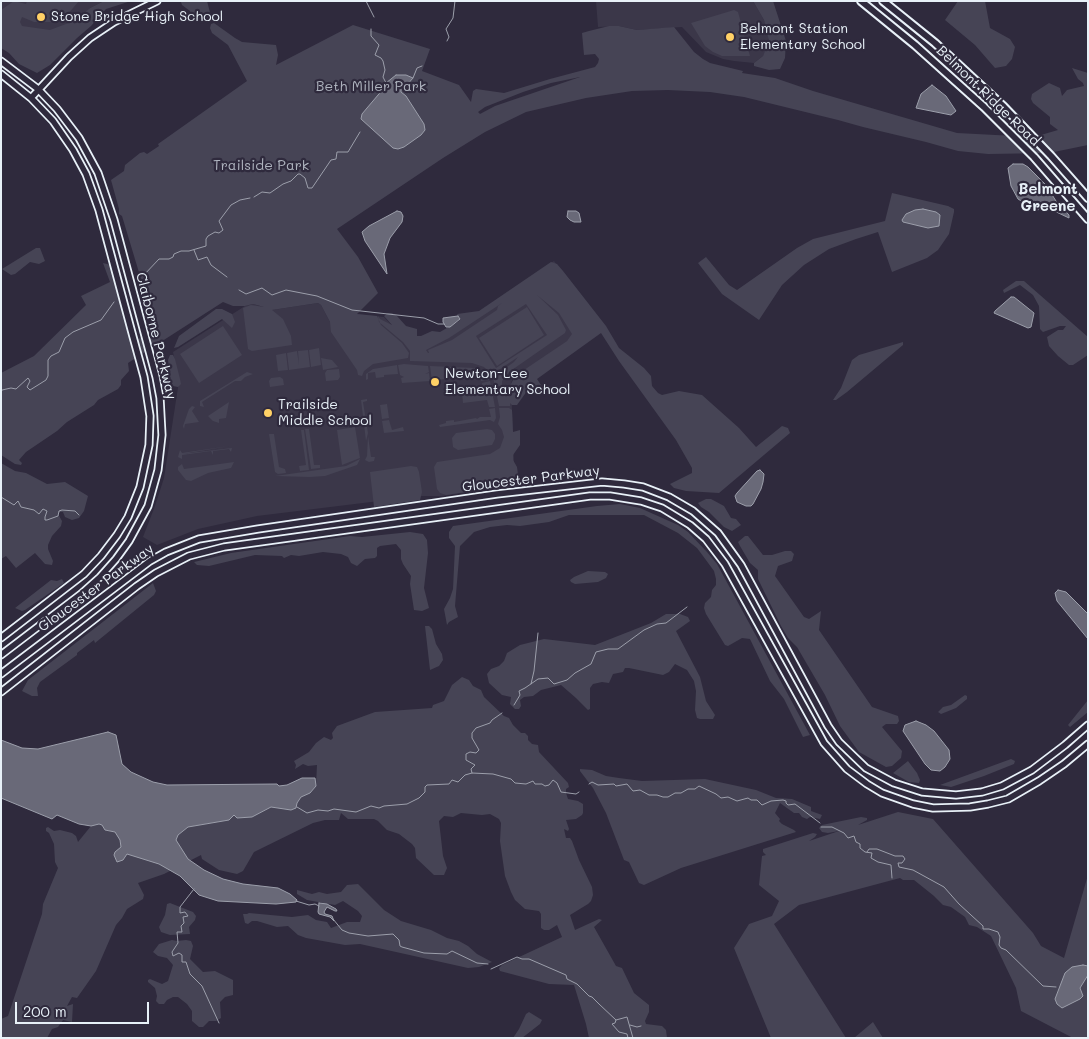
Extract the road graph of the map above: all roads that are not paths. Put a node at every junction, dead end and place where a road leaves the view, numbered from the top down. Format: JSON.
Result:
{"nodes":[{"id":1,"x":157,"y":1,"type":"edge"},
{"id":2,"x":861,"y":1,"type":"edge"},
{"id":3,"x":883,"y":1,"type":"edge"},
{"id":4,"x":1,"y":61,"type":"edge"},
{"id":5,"x":1,"y":74,"type":"edge"},
{"id":6,"x":38,"y":89,"type":"junction"},
{"id":7,"x":31,"y":98,"type":"junction"},
{"id":8,"x":1088,"y":198,"type":"edge"},
{"id":9,"x":1088,"y":219,"type":"edge"},
{"id":10,"x":1,"y":638,"type":"edge"},
{"id":11,"x":1,"y":655,"type":"edge"},
{"id":12,"x":1,"y":674,"type":"edge"},
{"id":13,"x":1,"y":692,"type":"edge"},
{"id":14,"x":1088,"y":726,"type":"edge"},
{"id":15,"x":1088,"y":744,"type":"edge"}],
"edges":[{"from":1,"to":6,"type":"main road"},
{"from":2,"to":9,"type":"main road","name":"Belmont Ridge Road"},
{"from":3,"to":8,"type":"main road","name":"Belmont Ridge Road"},
{"from":4,"to":6,"type":"main road","name":"Claiborne Parkway"},
{"from":5,"to":7,"type":"main road","name":"Claiborne Parkway"},
{"from":6,"to":7,"type":"main road"},
{"from":6,"to":11,"type":"main road","name":"Claiborne Parkway"},
{"from":7,"to":10,"type":"main road","name":"Claiborne Parkway"},
{"from":12,"to":14,"type":"main road","name":"Gloucester Parkway"},
{"from":13,"to":15,"type":"main road","name":"Gloucester Parkway"}]}
